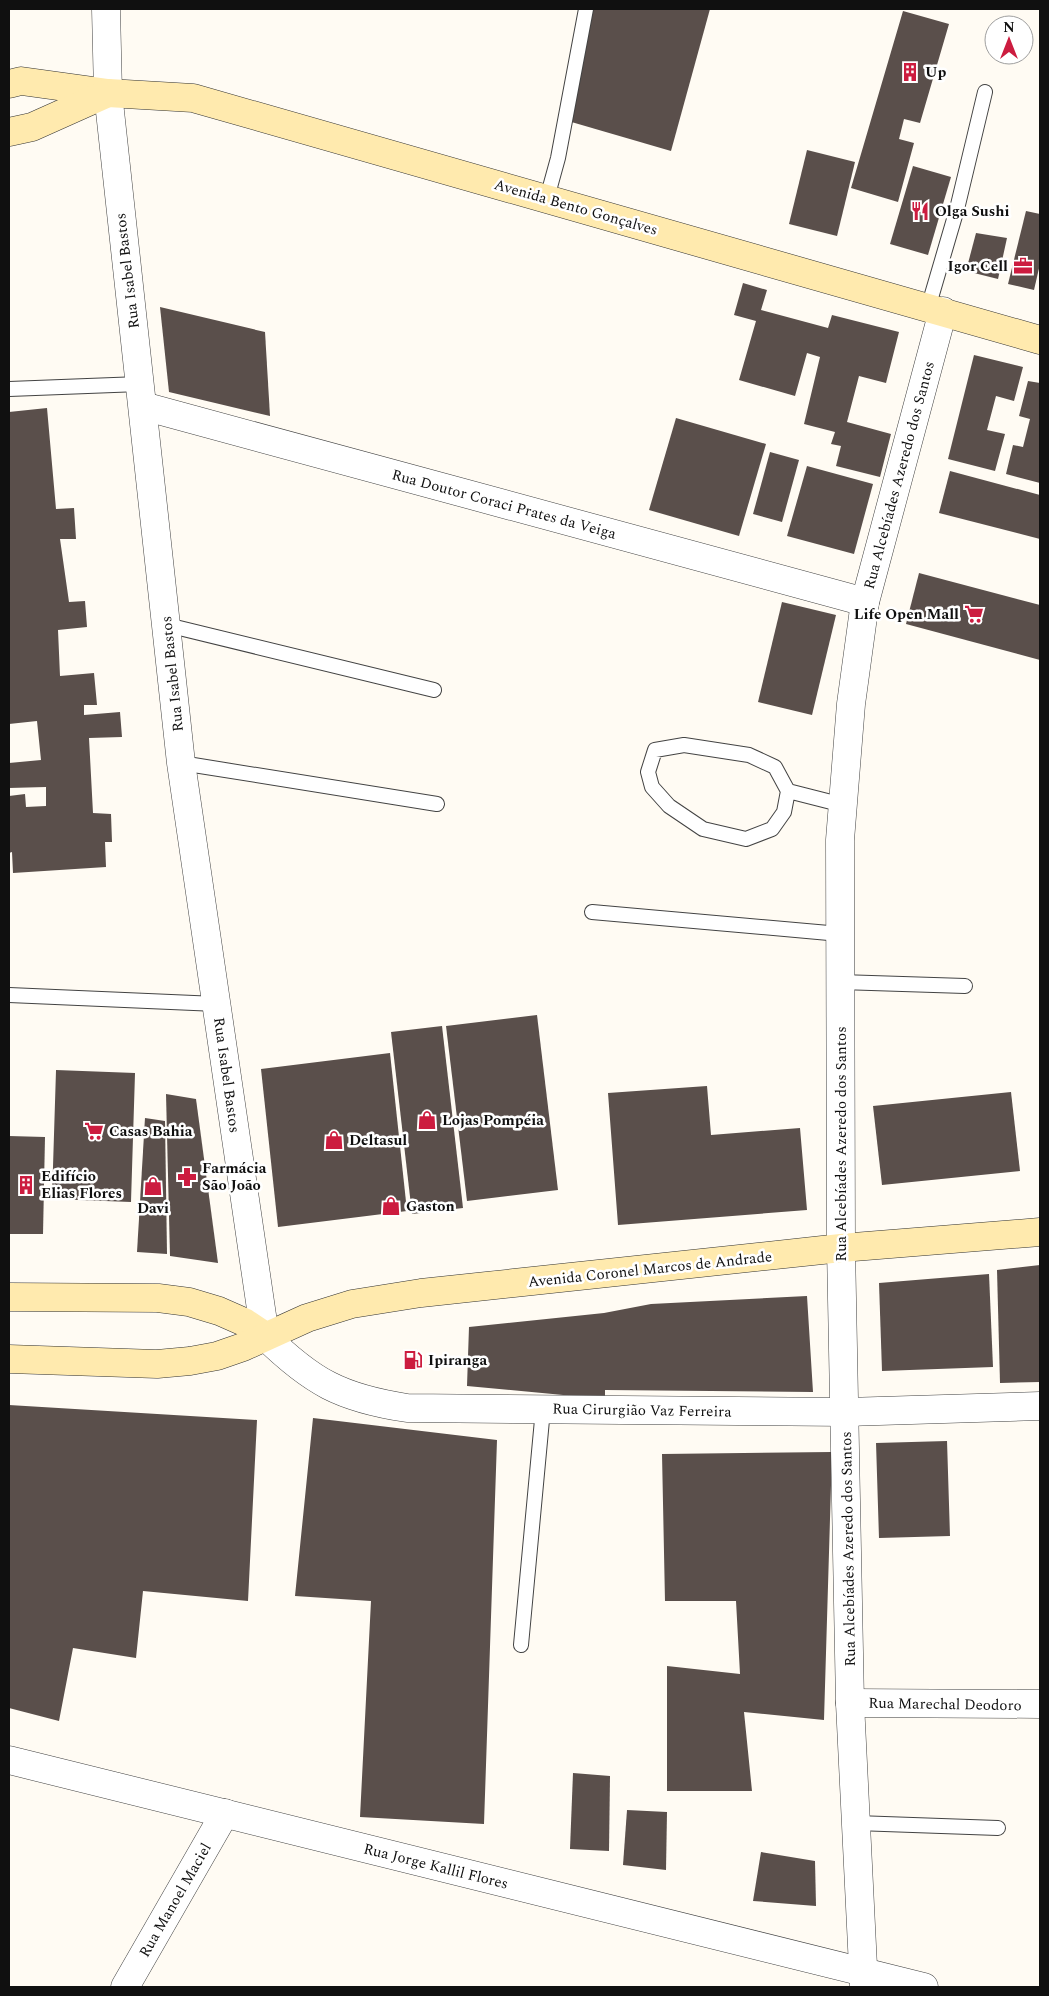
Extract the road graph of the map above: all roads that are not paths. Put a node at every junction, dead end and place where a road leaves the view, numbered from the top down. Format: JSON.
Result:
{"nodes":[{"id":1,"x":106,"y":9,"type":"edge"},
{"id":2,"x":586,"y":9,"type":"edge"},
{"id":3,"x":9,"y":84,"type":"edge"},
{"id":4,"x":985,"y":92,"type":"dead end"},
{"id":5,"x":108,"y":93,"type":"junction"},
{"id":6,"x":9,"y":132,"type":"edge"},
{"id":7,"x":547,"y":198,"type":"junction"},
{"id":8,"x":936,"y":309,"type":"junction"},
{"id":9,"x":1040,"y":340,"type":"edge"},
{"id":10,"x":9,"y":389,"type":"edge"},
{"id":11,"x":142,"y":395,"type":"junction"},
{"id":12,"x":865,"y":602,"type":"junction"},
{"id":13,"x":166,"y":625,"type":"junction"},
{"id":14,"x":434,"y":690,"type":"dead end"},
{"id":15,"x":181,"y":763,"type":"junction"},
{"id":16,"x":788,"y":791,"type":"junction"},
{"id":17,"x":437,"y":804,"type":"dead end"},
{"id":18,"x":843,"y":805,"type":"junction"},
{"id":19,"x":592,"y":912,"type":"dead end"},
{"id":20,"x":840,"y":934,"type":"junction"},
{"id":21,"x":840,"y":982,"type":"junction"},
{"id":22,"x":965,"y":986,"type":"dead end"},
{"id":23,"x":9,"y":995,"type":"edge"},
{"id":24,"x":217,"y":1004,"type":"junction"},
{"id":25,"x":1040,"y":1232,"type":"edge"},
{"id":26,"x":841,"y":1248,"type":"junction"},
{"id":27,"x":9,"y":1297,"type":"edge"},
{"id":28,"x":266,"y":1336,"type":"junction"},
{"id":29,"x":9,"y":1359,"type":"edge"},
{"id":30,"x":1040,"y":1406,"type":"edge"},
{"id":31,"x":543,"y":1409,"type":"junction"},
{"id":32,"x":846,"y":1412,"type":"junction"},
{"id":33,"x":521,"y":1645,"type":"dead end"},
{"id":34,"x":850,"y":1703,"type":"junction"},
{"id":35,"x":1040,"y":1704,"type":"edge"},
{"id":36,"x":9,"y":1760,"type":"edge"},
{"id":37,"x":225,"y":1814,"type":"junction"},
{"id":38,"x":856,"y":1823,"type":"junction"},
{"id":39,"x":998,"y":1828,"type":"dead end"},
{"id":40,"x":864,"y":1980,"type":"edge"},
{"id":41,"x":125,"y":1987,"type":"edge"},
{"id":42,"x":924,"y":1987,"type":"edge"}],
"edges":[{"from":1,"to":5,"type":"street","name":"Rua Isabel Bastos"},
{"from":2,"to":7,"type":"lane"},
{"from":3,"to":5,"type":"main road","name":"Avenida Bento Gonçalves"},
{"from":4,"to":8,"type":"lane"},
{"from":5,"to":6,"type":"main road","name":"Avenida Bento Gonçalves"},
{"from":5,"to":7,"type":"main road","name":"Avenida Bento Gonçalves"},
{"from":5,"to":11,"type":"street","name":"Rua Isabel Bastos"},
{"from":7,"to":8,"type":"main road","name":"Avenida Bento Gonçalves"},
{"from":8,"to":9,"type":"main road","name":"Avenida Bento Gonçalves"},
{"from":8,"to":12,"type":"street","name":"Rua Alcebíades Azeredo dos Santos"},
{"from":10,"to":11,"type":"lane"},
{"from":11,"to":12,"type":"street","name":"Rua Doutor Coraci Prates da Veiga"},
{"from":11,"to":13,"type":"street","name":"Rua Isabel Bastos"},
{"from":12,"to":18,"type":"street","name":"Rua Alcebíades Azeredo dos Santos"},
{"from":13,"to":14,"type":"lane"},
{"from":13,"to":15,"type":"street","name":"Rua Isabel Bastos"},
{"from":15,"to":17,"type":"lane"},
{"from":15,"to":24,"type":"street","name":"Rua Isabel Bastos"},
{"from":16,"to":16,"type":"lane"},
{"from":16,"to":18,"type":"lane"},
{"from":18,"to":20,"type":"street","name":"Rua Alcebíades Azeredo dos Santos"},
{"from":19,"to":20,"type":"lane"},
{"from":20,"to":21,"type":"street","name":"Rua Alcebíades Azeredo dos Santos"},
{"from":21,"to":22,"type":"lane"},
{"from":21,"to":26,"type":"street","name":"Rua Alcebíades Azeredo dos Santos"},
{"from":23,"to":24,"type":"lane"},
{"from":24,"to":28,"type":"street","name":"Rua Isabel Bastos"},
{"from":25,"to":26,"type":"main road","name":"Avenida Coronel Marcos de Andrade"},
{"from":26,"to":28,"type":"main road","name":"Avenida Coronel Marcos de Andrade"},
{"from":26,"to":32,"type":"street","name":"Rua Alcebíades Azeredo dos Santos"},
{"from":27,"to":28,"type":"main road"},
{"from":28,"to":29,"type":"main road","name":"Avenida Coronel Marcos de Andrade"},
{"from":28,"to":31,"type":"street","name":"Rua Cirurgião Vaz Ferreira"},
{"from":30,"to":32,"type":"street","name":"Rua Cirurgião Vaz Ferreira"},
{"from":31,"to":32,"type":"street","name":"Rua Cirurgião Vaz Ferreira"},
{"from":31,"to":33,"type":"lane"},
{"from":32,"to":34,"type":"street","name":"Rua Alcebíades Azeredo dos Santos"},
{"from":34,"to":35,"type":"street","name":"Rua Marechal Deodoro"},
{"from":34,"to":38,"type":"street","name":"Rua Alcebíades Azeredo dos Santos"},
{"from":36,"to":37,"type":"street","name":"Rua Jorge Kallil Flores"},
{"from":37,"to":40,"type":"street","name":"Rua Jorge Kallil Flores"},
{"from":37,"to":41,"type":"street","name":"Rua Manoel Maciel"},
{"from":38,"to":39,"type":"lane"},
{"from":38,"to":40,"type":"street","name":"Rua Alcebíades Azeredo dos Santos"},
{"from":40,"to":42,"type":"street","name":"Rua Jorge Kallil Flores"}]}
